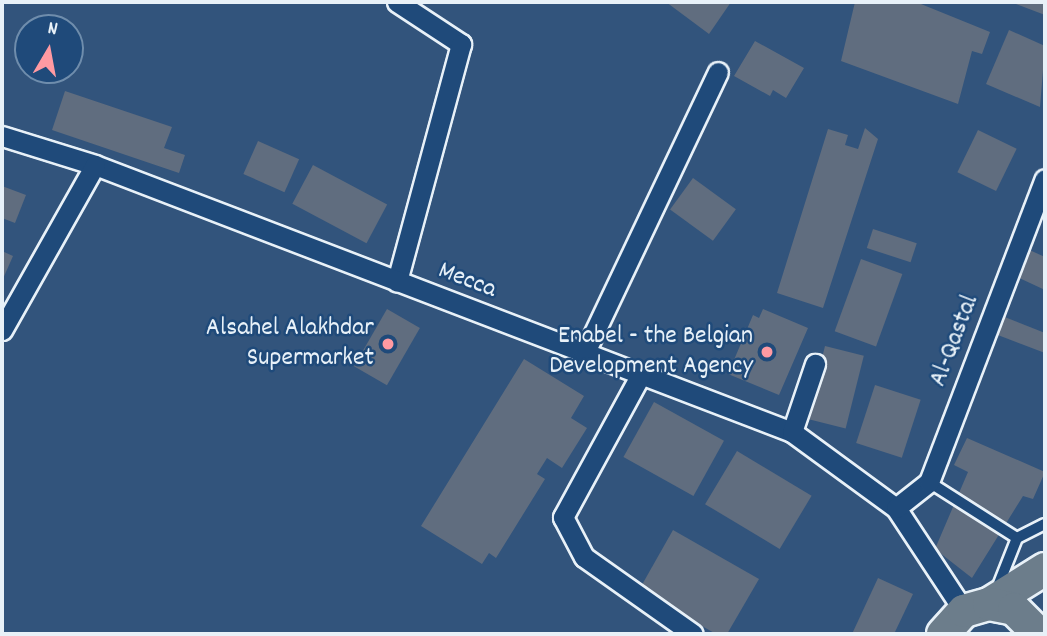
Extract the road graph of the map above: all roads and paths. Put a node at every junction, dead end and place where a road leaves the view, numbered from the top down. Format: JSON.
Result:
{"nodes":[{"id":1,"x":397,"y":2,"type":"edge"},
{"id":2,"x":718,"y":72,"type":"dead end"},
{"id":3,"x":2,"y":136,"type":"edge"},
{"id":4,"x":95,"y":165,"type":"junction"},
{"id":5,"x":1045,"y":179,"type":"edge"},
{"id":6,"x":397,"y":282,"type":"junction"},
{"id":7,"x":2,"y":330,"type":"edge"},
{"id":8,"x":584,"y":354,"type":"junction"},
{"id":9,"x":816,"y":364,"type":"dead end"},
{"id":10,"x":640,"y":376,"type":"junction"},
{"id":11,"x":792,"y":432,"type":"junction"},
{"id":12,"x":929,"y":482,"type":"junction"},
{"id":13,"x":896,"y":508,"type":"junction"},
{"id":14,"x":1045,"y":524,"type":"edge"},
{"id":15,"x":1017,"y":538,"type":"junction"},
{"id":16,"x":1045,"y":569,"type":"edge"},
{"id":17,"x":965,"y":616,"type":"edge"},
{"id":18,"x":1040,"y":622,"type":"edge"},
{"id":19,"x":693,"y":634,"type":"edge"}],
"edges":[{"from":1,"to":6,"type":"street"},
{"from":2,"to":8,"type":"street"},
{"from":3,"to":4,"type":"street","name":"Mecca"},
{"from":4,"to":6,"type":"street","name":"Mecca"},
{"from":4,"to":7,"type":"street"},
{"from":5,"to":12,"type":"street","name":"Al-Qastal"},
{"from":6,"to":8,"type":"street","name":"Mecca"},
{"from":8,"to":10,"type":"street","name":"Mecca"},
{"from":9,"to":11,"type":"street"},
{"from":10,"to":11,"type":"street","name":"Mecca"},
{"from":10,"to":19,"type":"street"},
{"from":11,"to":13,"type":"street","name":"Mecca"},
{"from":12,"to":13,"type":"street"},
{"from":12,"to":15,"type":"lane"},
{"from":13,"to":17,"type":"street"},
{"from":14,"to":15,"type":"lane"},
{"from":15,"to":17,"type":"lane"},
{"from":16,"to":17,"type":"main road"},
{"from":17,"to":18,"type":"main road"}]}
